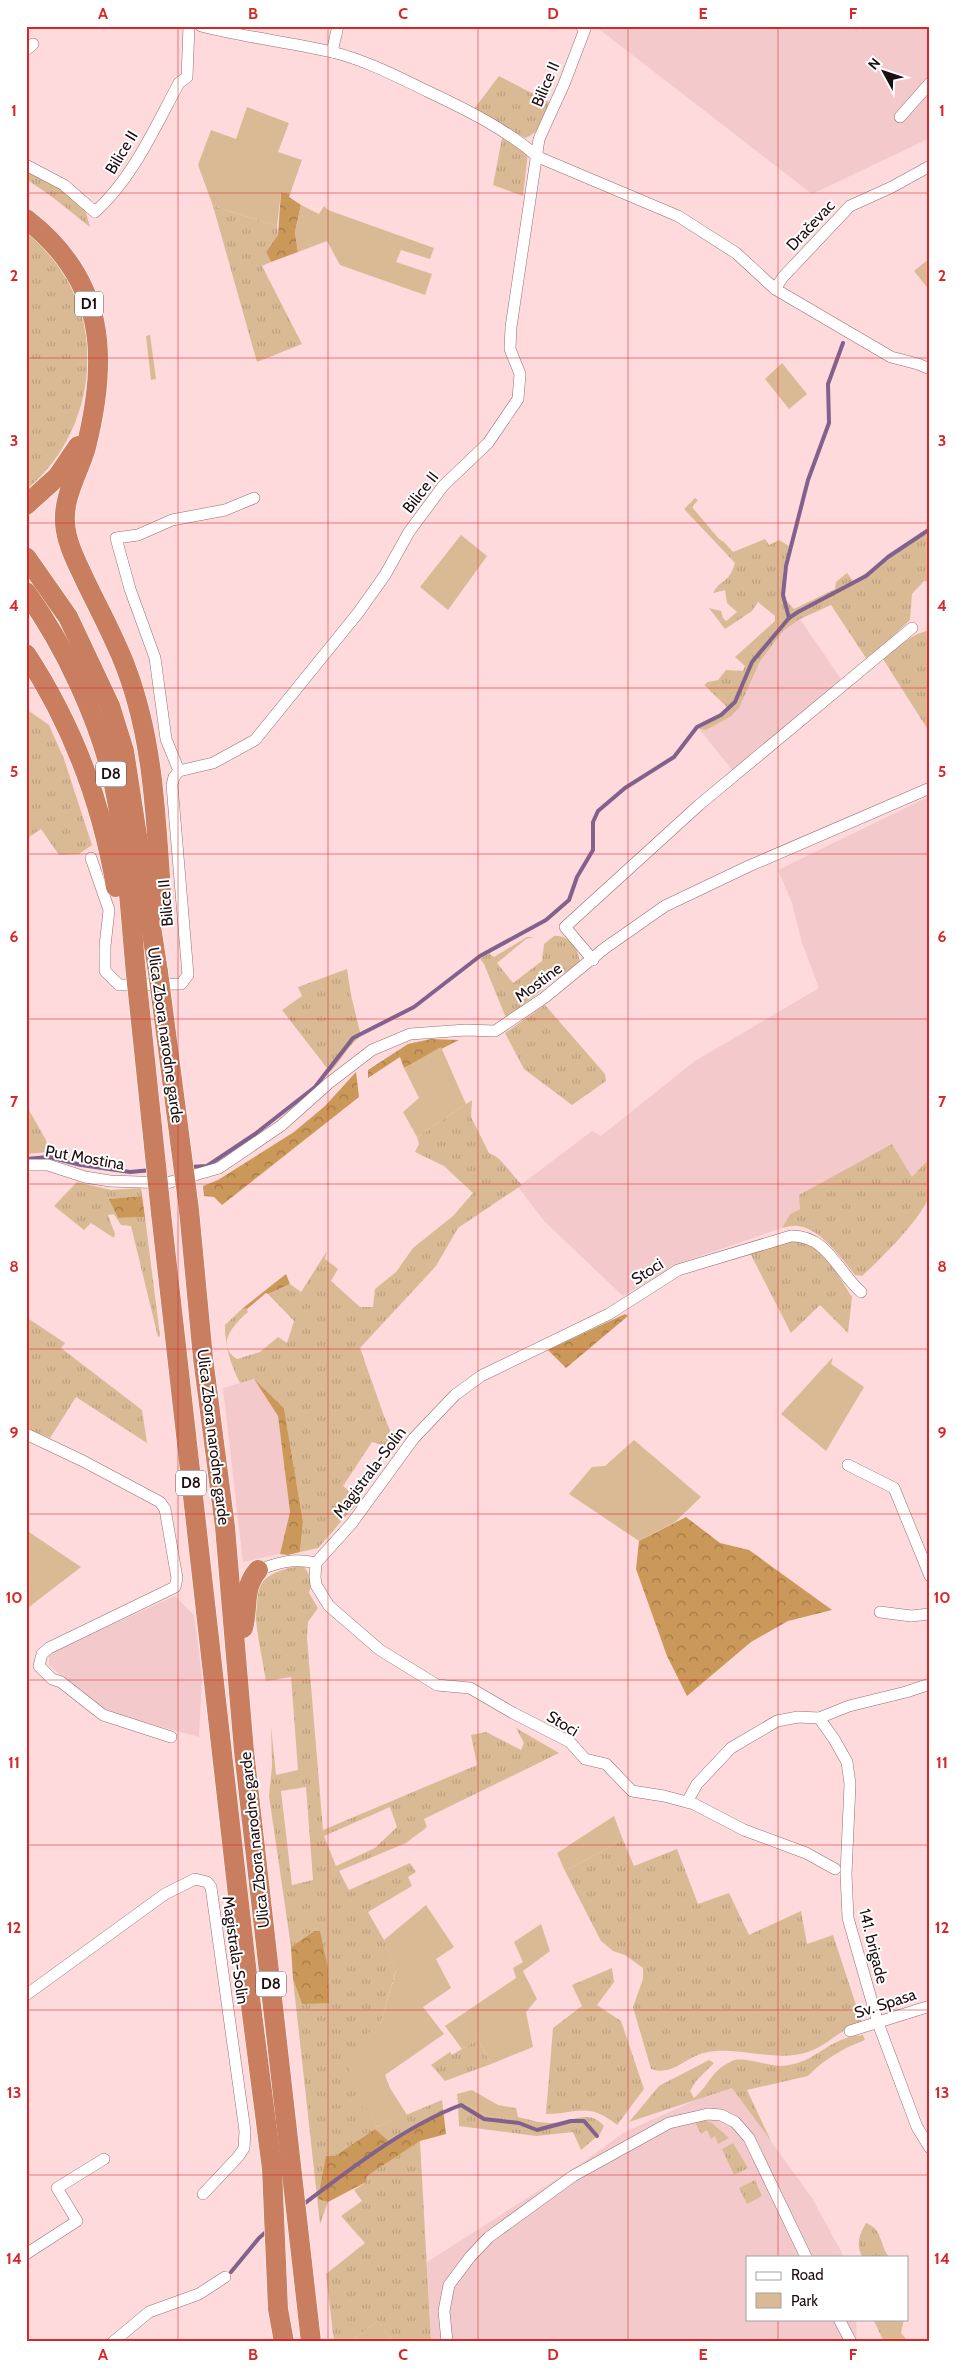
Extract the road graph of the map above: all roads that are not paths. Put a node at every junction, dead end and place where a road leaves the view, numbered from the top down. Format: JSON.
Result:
{"nodes":[{"id":1,"x":189,"y":26,"type":"edge"},
{"id":2,"x":201,"y":26,"type":"edge"},
{"id":3,"x":338,"y":26,"type":"edge"},
{"id":4,"x":581,"y":26,"type":"edge"},
{"id":5,"x":332,"y":52,"type":"junction"},
{"id":6,"x":930,"y":83,"type":"edge"},
{"id":7,"x":900,"y":117,"type":"dead end"},
{"id":8,"x":538,"y":157,"type":"junction"},
{"id":9,"x":26,"y":165,"type":"edge"},
{"id":10,"x":930,"y":166,"type":"edge"},
{"id":11,"x":26,"y":219,"type":"edge"},
{"id":12,"x":775,"y":289,"type":"junction"},
{"id":13,"x":930,"y":369,"type":"edge"},
{"id":14,"x":93,"y":410,"type":"junction"},
{"id":15,"x":254,"y":498,"type":"dead end"},
{"id":16,"x":26,"y":505,"type":"edge"},
{"id":17,"x":28,"y":559,"type":"edge"},
{"id":18,"x":26,"y":592,"type":"edge"},
{"id":19,"x":912,"y":628,"type":"dead end"},
{"id":20,"x":26,"y":654,"type":"edge"},
{"id":21,"x":157,"y":740,"type":"junction"},
{"id":22,"x":179,"y":772,"type":"junction"},
{"id":23,"x":930,"y":788,"type":"edge"},
{"id":24,"x":91,"y":858,"type":"dead end"},
{"id":25,"x":150,"y":921,"type":"junction"},
{"id":26,"x":592,"y":960,"type":"junction"},
{"id":27,"x":136,"y":974,"type":"junction"},
{"id":28,"x":26,"y":1165,"type":"edge"},
{"id":29,"x":167,"y":1184,"type":"joint"},
{"id":30,"x":861,"y":1292,"type":"dead end"},
{"id":31,"x":448,"y":1401,"type":"joint"},
{"id":32,"x":26,"y":1434,"type":"edge"},
{"id":33,"x":848,"y":1465,"type":"dead end"},
{"id":34,"x":316,"y":1563,"type":"junction"},
{"id":35,"x":258,"y":1570,"type":"joint"},
{"id":36,"x":930,"y":1576,"type":"edge"},
{"id":37,"x":880,"y":1612,"type":"dead end"},
{"id":38,"x":930,"y":1614,"type":"edge"},
{"id":39,"x":237,"y":1650,"type":"junction"},
{"id":40,"x":930,"y":1684,"type":"edge"},
{"id":41,"x":819,"y":1718,"type":"junction"},
{"id":42,"x":171,"y":1737,"type":"dead end"},
{"id":43,"x":687,"y":1802,"type":"junction"},
{"id":44,"x":835,"y":1869,"type":"dead end"},
{"id":45,"x":26,"y":1995,"type":"edge"},
{"id":46,"x":930,"y":2006,"type":"edge"},
{"id":47,"x":878,"y":2023,"type":"junction"},
{"id":48,"x":850,"y":2032,"type":"dead end"},
{"id":49,"x":930,"y":2148,"type":"edge"},
{"id":50,"x":104,"y":2159,"type":"dead end"},
{"id":51,"x":281,"y":2168,"type":"junction"},
{"id":52,"x":203,"y":2194,"type":"dead end"},
{"id":53,"x":26,"y":2254,"type":"edge"},
{"id":54,"x":806,"y":2256,"type":"edge"},
{"id":55,"x":225,"y":2277,"type":"dead end"},
{"id":56,"x":304,"y":2289,"type":"junction"},
{"id":57,"x":278,"y":2309,"type":"junction"},
{"id":58,"x":840,"y":2320,"type":"edge"},
{"id":59,"x":113,"y":2342,"type":"edge"},
{"id":60,"x":279,"y":2342,"type":"edge"},
{"id":61,"x":284,"y":2342,"type":"edge"},
{"id":62,"x":311,"y":2342,"type":"edge"},
{"id":63,"x":316,"y":2342,"type":"edge"},
{"id":64,"x":448,"y":2342,"type":"edge"},
{"id":65,"x":851,"y":2342,"type":"edge"}],
"edges":[{"from":1,"to":9,"type":"street","name":"Bilice II"},
{"from":2,"to":5,"type":"street"},
{"from":3,"to":5,"type":"street"},
{"from":4,"to":8,"type":"street","name":"Bilice II"},
{"from":5,"to":8,"type":"street"},
{"from":6,"to":7,"type":"street"},
{"from":8,"to":12,"type":"street"},
{"from":8,"to":22,"type":"street","name":"Bilice II"},
{"from":10,"to":12,"type":"street","name":"Dračevac"},
{"from":11,"to":14,"type":"highway","number":"D1"},
{"from":12,"to":13,"type":"street"},
{"from":14,"to":16,"type":"highway","number":"D1"},
{"from":14,"to":21,"type":"highway"},
{"from":15,"to":21,"type":"street"},
{"from":17,"to":25,"type":"highway","name":"Ulica Zbora narodne garde","number":"D8"},
{"from":18,"to":27,"type":"highway","name":"Ulica Zbora narodne garde","number":"D8"},
{"from":19,"to":26,"type":"street"},
{"from":20,"to":27,"type":"highway"},
{"from":21,"to":22,"type":"street"},
{"from":21,"to":25,"type":"highway"},
{"from":22,"to":24,"type":"street","name":"Bilice II"},
{"from":23,"to":26,"type":"street","name":"Mostine"},
{"from":25,"to":39,"type":"highway","name":"Ulica Zbora narodne garde","number":"D8","bridge":true},
{"from":26,"to":29,"type":"street","name":"Mostine"},
{"from":27,"to":51,"type":"highway","name":"Ulica Zbora narodne garde","number":"D8","bridge":true},
{"from":28,"to":29,"type":"street","name":"Put Mostina"},
{"from":30,"to":31,"type":"street","name":"Stoci"},
{"from":31,"to":34,"type":"street","name":"Magistrala-Solin"},
{"from":32,"to":42,"type":"street"},
{"from":33,"to":36,"type":"street"},
{"from":34,"to":35,"type":"street"},
{"from":34,"to":43,"type":"street","name":"Stoci"},
{"from":35,"to":39,"type":"highway"},
{"from":37,"to":38,"type":"street"},
{"from":39,"to":51,"type":"highway","name":"Ulica Zbora narodne garde","number":"D8"},
{"from":40,"to":41,"type":"street"},
{"from":41,"to":43,"type":"street"},
{"from":41,"to":47,"type":"street","name":"141. brigade"},
{"from":43,"to":44,"type":"street"},
{"from":45,"to":52,"type":"street","name":"Magistrala-Solin"},
{"from":46,"to":47,"type":"street","name":"Sv. Spasa"},
{"from":47,"to":48,"type":"street","name":"Sv. Spasa"},
{"from":47,"to":49,"type":"street","name":"141. brigade"},
{"from":50,"to":53,"type":"street"},
{"from":51,"to":56,"type":"highway","name":"Ulica Zbora narodne garde","number":"D8"},
{"from":51,"to":57,"type":"highway","name":"Ulica Zbora narodne garde","number":"D8"},
{"from":54,"to":64,"type":"street"},
{"from":55,"to":59,"type":"street"},
{"from":56,"to":62,"type":"highway","name":"Ulica Zbora narodne garde","number":"D8"},
{"from":56,"to":63,"type":"highway"},
{"from":57,"to":60,"type":"highway"},
{"from":57,"to":61,"type":"highway","name":"Ulica Zbora narodne garde","number":"D8"},
{"from":58,"to":65,"type":"street"}]}
